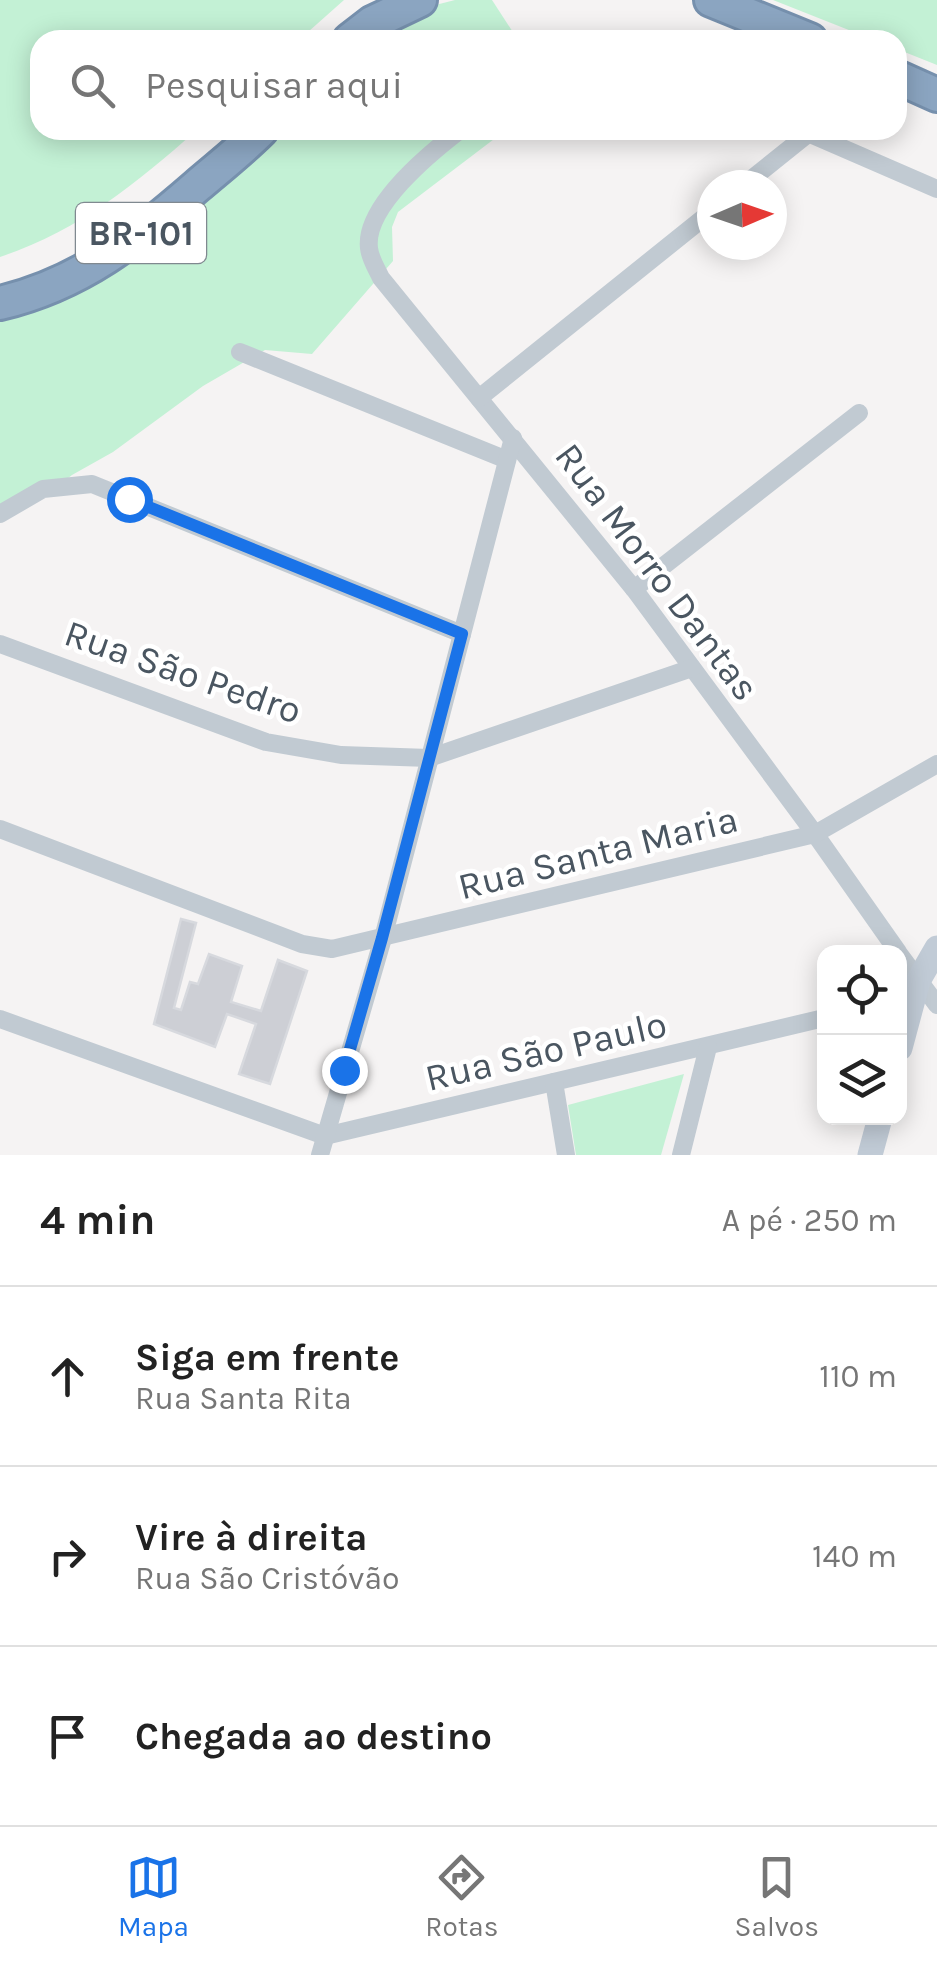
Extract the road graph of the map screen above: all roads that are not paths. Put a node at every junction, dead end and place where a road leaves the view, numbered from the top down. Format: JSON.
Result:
{"nodes":[{"id":1,"x":420,"y":0,"type":"edge"},
{"id":2,"x":711,"y":0,"type":"edge"},
{"id":3,"x":364,"y":30,"type":"edge"},
{"id":4,"x":785,"y":30,"type":"edge"},
{"id":5,"x":907,"y":81,"type":"edge"},
{"id":6,"x":937,"y":94,"type":"edge"},
{"id":7,"x":250,"y":140,"type":"edge"},
{"id":8,"x":448,"y":140,"type":"edge"},
{"id":9,"x":796,"y":140,"type":"edge"},
{"id":10,"x":824,"y":140,"type":"edge"},
{"id":11,"x":761,"y":170,"type":"edge"},
{"id":12,"x":937,"y":189,"type":"edge"},
{"id":13,"x":697,"y":223,"type":"edge"},
{"id":14,"x":0,"y":303,"type":"edge"},
{"id":15,"x":240,"y":352,"type":"dead end"},
{"id":16,"x":479,"y":398,"type":"junction"},
{"id":17,"x":859,"y":414,"type":"dead end"},
{"id":18,"x":513,"y":438,"type":"junction"},
{"id":19,"x":507,"y":460,"type":"junction"},
{"id":20,"x":0,"y":514,"type":"edge"},
{"id":21,"x":634,"y":589,"type":"junction"},
{"id":22,"x":462,"y":634,"type":"junction"},
{"id":23,"x":0,"y":644,"type":"edge"},
{"id":24,"x":692,"y":668,"type":"junction"},
{"id":25,"x":429,"y":758,"type":"junction"},
{"id":26,"x":937,"y":764,"type":"edge"},
{"id":27,"x":0,"y":829,"type":"edge"},
{"id":28,"x":815,"y":834,"type":"junction"},
{"id":29,"x":382,"y":938,"type":"junction"},
{"id":30,"x":893,"y":945,"type":"edge"},
{"id":31,"x":937,"y":948,"type":"edge"},
{"id":32,"x":917,"y":995,"type":"edge"},
{"id":33,"x":0,"y":1020,"type":"edge"},
{"id":34,"x":817,"y":1020,"type":"edge"},
{"id":35,"x":904,"y":1035,"type":"edge"},
{"id":36,"x":708,"y":1047,"type":"junction"},
{"id":37,"x":554,"y":1082,"type":"junction"},
{"id":38,"x":878,"y":1125,"type":"edge"},
{"id":39,"x":325,"y":1136,"type":"junction"},
{"id":40,"x":320,"y":1155,"type":"edge"},
{"id":41,"x":566,"y":1155,"type":"edge"},
{"id":42,"x":681,"y":1155,"type":"edge"},
{"id":43,"x":870,"y":1155,"type":"edge"}],
"edges":[{"from":1,"to":3,"type":"highway"},
{"from":2,"to":4,"type":"highway"},
{"from":5,"to":6,"type":"highway"},
{"from":7,"to":14,"type":"highway","number":"BR-101"},
{"from":8,"to":16,"type":"street","name":"Rua Morro Dantas"},
{"from":9,"to":11,"type":"street"},
{"from":10,"to":12,"type":"street"},
{"from":13,"to":16,"type":"street"},
{"from":15,"to":19,"type":"street"},
{"from":16,"to":18,"type":"street","name":"Rua Morro Dantas"},
{"from":17,"to":21,"type":"street"},
{"from":18,"to":19,"type":"street"},
{"from":18,"to":21,"type":"street","name":"Rua Morro Dantas"},
{"from":19,"to":22,"type":"street"},
{"from":20,"to":22,"type":"street"},
{"from":21,"to":24,"type":"street","name":"Rua Morro Dantas"},
{"from":22,"to":25,"type":"street"},
{"from":23,"to":25,"type":"street","name":"Rua São Pedro"},
{"from":24,"to":25,"type":"street","name":"Rua São Pedro"},
{"from":24,"to":28,"type":"street","name":"Rua Morro Dantas"},
{"from":25,"to":29,"type":"street"},
{"from":26,"to":28,"type":"street","name":"Rua Santa Maria"},
{"from":27,"to":29,"type":"street","name":"Rua Santa Maria"},
{"from":28,"to":29,"type":"street","name":"Rua Santa Maria"},
{"from":28,"to":30,"type":"street","name":"Rua Morro Dantas"},
{"from":29,"to":39,"type":"street"},
{"from":31,"to":32,"type":"main road"},
{"from":32,"to":35,"type":"main road"},
{"from":33,"to":39,"type":"street"},
{"from":34,"to":36,"type":"street","name":"Rua São Paulo"},
{"from":36,"to":37,"type":"street","name":"Rua São Paulo"},
{"from":36,"to":42,"type":"street"},
{"from":37,"to":39,"type":"street","name":"Rua São Paulo"},
{"from":37,"to":41,"type":"street"},
{"from":38,"to":43,"type":"main road"},
{"from":39,"to":40,"type":"street"}]}
